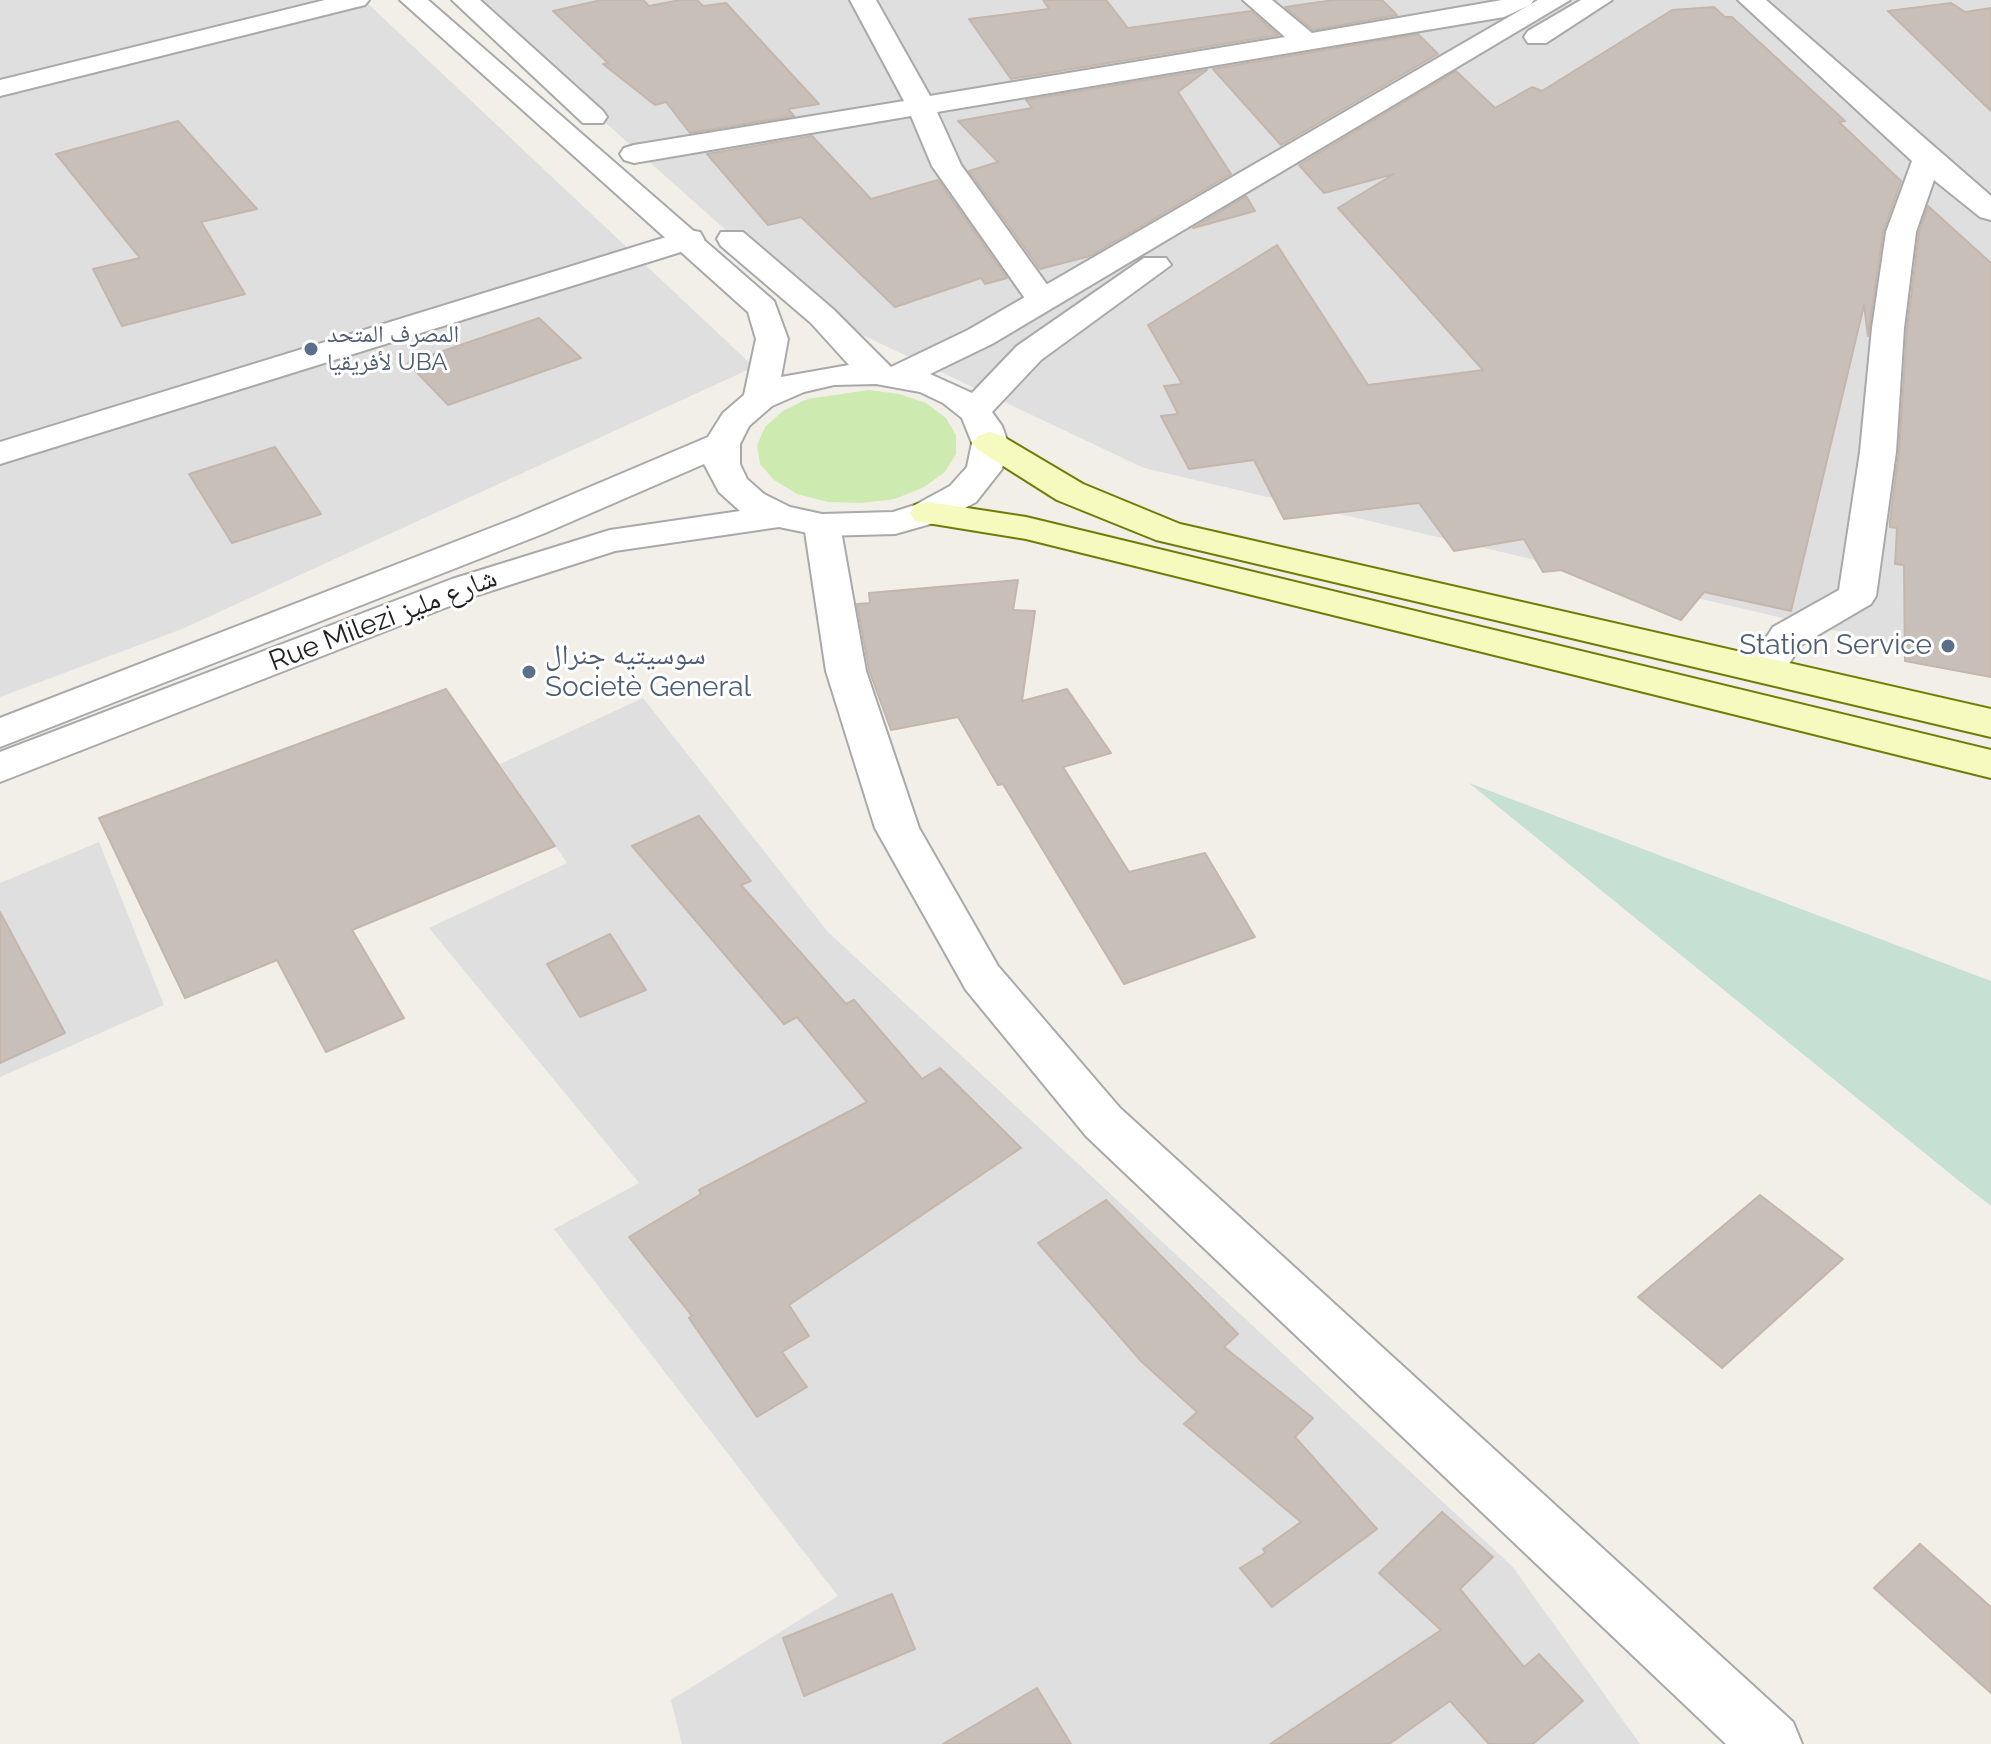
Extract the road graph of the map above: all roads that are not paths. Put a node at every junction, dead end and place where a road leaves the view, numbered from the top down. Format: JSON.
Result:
{"nodes":[{"id":1,"x":356,"y":0,"type":"edge"},
{"id":2,"x":413,"y":0,"type":"edge"},
{"id":3,"x":465,"y":0,"type":"edge"},
{"id":4,"x":863,"y":0,"type":"edge"},
{"id":5,"x":1256,"y":0,"type":"edge"},
{"id":6,"x":1557,"y":0,"type":"edge"},
{"id":7,"x":1599,"y":0,"type":"edge"},
{"id":8,"x":1751,"y":0,"type":"edge"},
{"id":9,"x":1510,"y":7,"type":"edge"},
{"id":10,"x":1308,"y":43,"type":"junction"},
{"id":11,"x":0,"y":88,"type":"edge"},
{"id":12,"x":920,"y":104,"type":"junction"},
{"id":13,"x":634,"y":154,"type":"junction"},
{"id":14,"x":1927,"y":159,"type":"junction"},
{"id":15,"x":658,"y":174,"type":"dead end"},
{"id":16,"x":1991,"y":211,"type":"edge"},
{"id":17,"x":703,"y":232,"type":"junction"},
{"id":18,"x":1042,"y":300,"type":"junction"},
{"id":19,"x":888,"y":375,"type":"junction"},
{"id":20,"x":760,"y":399,"type":"junction"},
{"id":21,"x":982,"y":427,"type":"junction"},
{"id":22,"x":722,"y":444,"type":"junction"},
{"id":23,"x":0,"y":453,"type":"edge"},
{"id":24,"x":928,"y":513,"type":"junction"},
{"id":25,"x":800,"y":520,"type":"junction"},
{"id":26,"x":1766,"y":669,"type":"junction"},
{"id":27,"x":1991,"y":723,"type":"edge"},
{"id":28,"x":0,"y":733,"type":"edge"},
{"id":29,"x":1991,"y":764,"type":"edge"},
{"id":30,"x":0,"y":768,"type":"edge"},
{"id":31,"x":1771,"y":1744,"type":"edge"}],
"edges":[{"from":1,"to":11,"type":"street"},
{"from":2,"to":17,"type":"street"},
{"from":3,"to":13,"type":"street"},
{"from":4,"to":12,"type":"street"},
{"from":5,"to":10,"type":"street"},
{"from":6,"to":9,"type":"street"},
{"from":7,"to":21,"type":"street"},
{"from":8,"to":14,"type":"street"},
{"from":9,"to":10,"type":"street"},
{"from":9,"to":18,"type":"street"},
{"from":10,"to":12,"type":"street"},
{"from":12,"to":13,"type":"street"},
{"from":12,"to":18,"type":"street"},
{"from":13,"to":15,"type":"street"},
{"from":14,"to":16,"type":"street"},
{"from":14,"to":26,"type":"street"},
{"from":17,"to":19,"type":"street"},
{"from":17,"to":20,"type":"street"},
{"from":17,"to":23,"type":"street"},
{"from":18,"to":19,"type":"street"},
{"from":19,"to":20,"type":"street"},
{"from":19,"to":21,"type":"street"},
{"from":20,"to":22,"type":"street"},
{"from":21,"to":24,"type":"street"},
{"from":21,"to":26,"type":"main road"},
{"from":22,"to":25,"type":"street"},
{"from":22,"to":28,"type":"street","name":"Rue Milezi شارع مليز"},
{"from":24,"to":25,"type":"street"},
{"from":24,"to":29,"type":"main road"},
{"from":25,"to":30,"type":"street","name":"Rue Milezi شارع مليز"},
{"from":25,"to":31,"type":"street"},
{"from":26,"to":27,"type":"main road"}]}
